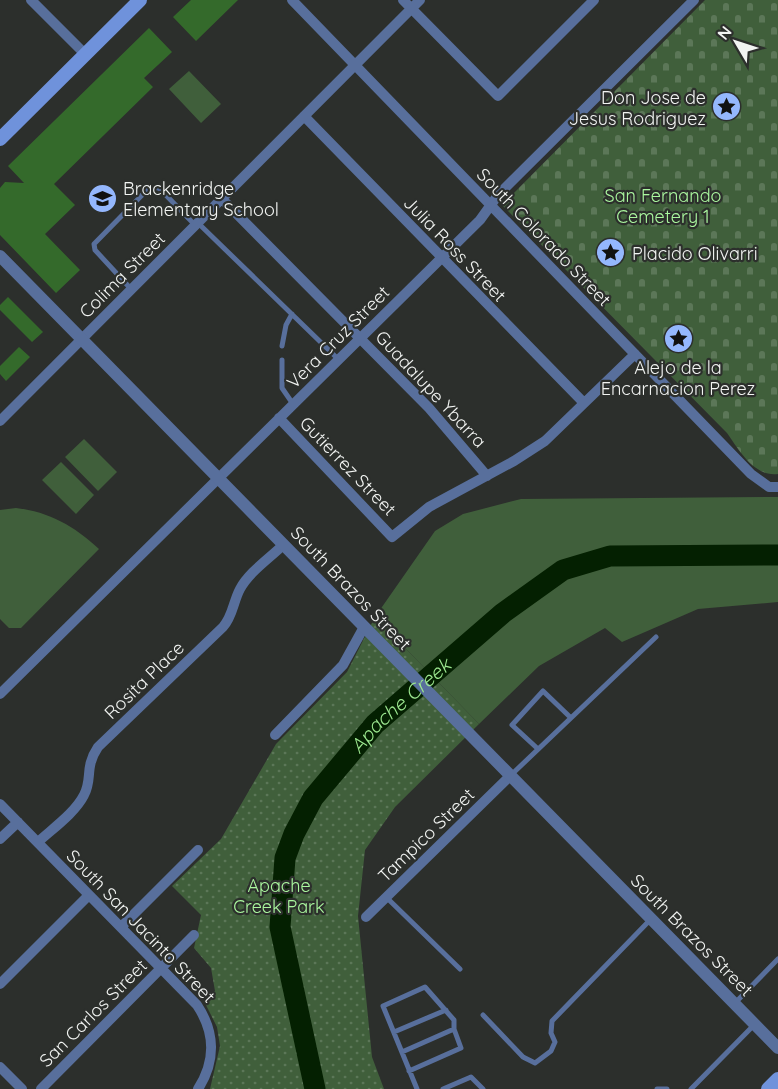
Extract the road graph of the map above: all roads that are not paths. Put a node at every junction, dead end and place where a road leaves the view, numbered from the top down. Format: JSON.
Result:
{"nodes":[{"id":1,"x":31,"y":0,"type":"edge"},
{"id":2,"x":140,"y":0,"type":"edge"},
{"id":3,"x":292,"y":0,"type":"edge"},
{"id":4,"x":403,"y":0,"type":"edge"},
{"id":5,"x":420,"y":0,"type":"edge"},
{"id":6,"x":594,"y":0,"type":"edge"},
{"id":7,"x":694,"y":0,"type":"edge"},
{"id":8,"x":412,"y":9,"type":"junction"},
{"id":9,"x":86,"y":55,"type":"junction"},
{"id":10,"x":356,"y":65,"type":"junction"},
{"id":11,"x":304,"y":116,"type":"junction"},
{"id":12,"x":0,"y":139,"type":"edge"},
{"id":13,"x":221,"y":198,"type":"junction"},
{"id":14,"x":490,"y":206,"type":"junction"},
{"id":15,"x":196,"y":224,"type":"junction"},
{"id":16,"x":0,"y":256,"type":"edge"},
{"id":17,"x":441,"y":258,"type":"junction"},
{"id":18,"x":131,"y":289,"type":"junction"},
{"id":19,"x":292,"y":315,"type":"junction"},
{"id":20,"x":360,"y":338,"type":"junction"},
{"id":21,"x":81,"y":339,"type":"junction"},
{"id":22,"x":282,"y":346,"type":"dead end"},
{"id":23,"x":634,"y":354,"type":"junction"},
{"id":24,"x":339,"y":359,"type":"junction"},
{"id":25,"x":282,"y":360,"type":"dead end"},
{"id":26,"x":584,"y":403,"type":"junction"},
{"id":27,"x":293,"y":404,"type":"junction"},
{"id":28,"x":279,"y":418,"type":"junction"},
{"id":29,"x":0,"y":421,"type":"edge"},
{"id":30,"x":486,"y":476,"type":"junction"},
{"id":31,"x":219,"y":480,"type":"junction"},
{"id":32,"x":778,"y":487,"type":"edge"},
{"id":33,"x":284,"y":545,"type":"junction"},
{"id":34,"x":364,"y":627,"type":"junction"},
{"id":35,"x":656,"y":637,"type":"dead end"},
{"id":36,"x":0,"y":694,"type":"edge"},
{"id":37,"x":570,"y":717,"type":"junction"},
{"id":38,"x":275,"y":735,"type":"dead end"},
{"id":39,"x":538,"y":749,"type":"junction"},
{"id":40,"x":509,"y":777,"type":"junction"},
{"id":41,"x":0,"y":804,"type":"edge"},
{"id":42,"x":18,"y":822,"type":"junction"},
{"id":43,"x":0,"y":839,"type":"edge"},
{"id":44,"x":38,"y":842,"type":"junction"},
{"id":45,"x":198,"y":850,"type":"dead end"},
{"id":46,"x":89,"y":895,"type":"junction"},
{"id":47,"x":386,"y":897,"type":"junction"},
{"id":48,"x":366,"y":917,"type":"dead end"},
{"id":49,"x":651,"y":919,"type":"junction"},
{"id":50,"x":121,"y":927,"type":"junction"},
{"id":51,"x":194,"y":935,"type":"dead end"},
{"id":52,"x":778,"y":959,"type":"edge"},
{"id":53,"x":161,"y":968,"type":"junction"},
{"id":54,"x":459,"y":969,"type":"dead end"},
{"id":55,"x":0,"y":984,"type":"edge"},
{"id":56,"x":734,"y":1004,"type":"junction"},
{"id":57,"x":446,"y":1010,"type":"junction"},
{"id":58,"x":483,"y":1015,"type":"dead end"},
{"id":59,"x":755,"y":1024,"type":"junction"},
{"id":60,"x":454,"y":1029,"type":"junction"},
{"id":61,"x":394,"y":1032,"type":"junction"},
{"id":62,"x":778,"y":1048,"type":"edge"},
{"id":63,"x":402,"y":1052,"type":"junction"},
{"id":64,"x":0,"y":1067,"type":"edge"},
{"id":65,"x":409,"y":1071,"type":"junction"},
{"id":66,"x":778,"y":1079,"type":"edge"},
{"id":67,"x":22,"y":1089,"type":"edge"},
{"id":68,"x":41,"y":1089,"type":"edge"},
{"id":69,"x":199,"y":1089,"type":"edge"},
{"id":70,"x":417,"y":1089,"type":"edge"},
{"id":71,"x":443,"y":1089,"type":"edge"},
{"id":72,"x":483,"y":1089,"type":"edge"},
{"id":73,"x":657,"y":1089,"type":"edge"},
{"id":74,"x":667,"y":1089,"type":"edge"},
{"id":75,"x":691,"y":1089,"type":"edge"},
{"id":76,"x":768,"y":1089,"type":"edge"}],
"edges":[{"from":1,"to":9,"type":"street"},
{"from":2,"to":9,"type":"main road"},
{"from":3,"to":10,"type":"street","name":"South Colorado Street"},
{"from":4,"to":8,"type":"street"},
{"from":5,"to":8,"type":"street","name":"Colima Street"},
{"from":6,"to":8,"type":"street"},
{"from":7,"to":14,"type":"street","name":"Vera Cruz Street"},
{"from":8,"to":10,"type":"street","name":"Colima Street"},
{"from":9,"to":12,"type":"main road"},
{"from":10,"to":11,"type":"street","name":"Colima Street"},
{"from":10,"to":14,"type":"street","name":"South Colorado Street"},
{"from":11,"to":13,"type":"street","name":"Colima Street"},
{"from":11,"to":17,"type":"street","name":"Julia Ross Street"},
{"from":13,"to":15,"type":"street","name":"Colima Street"},
{"from":13,"to":20,"type":"street","name":"Guadalupe Ybarra"},
{"from":14,"to":17,"type":"street","name":"Vera Cruz Street"},
{"from":14,"to":23,"type":"street","name":"South Colorado Street"},
{"from":15,"to":18,"type":"street","name":"Colima Street"},
{"from":15,"to":18,"type":"lane"},
{"from":15,"to":19,"type":"lane"},
{"from":16,"to":21,"type":"street","name":"South Brazos Street"},
{"from":17,"to":20,"type":"street","name":"Vera Cruz Street"},
{"from":17,"to":26,"type":"street","name":"Julia Ross Street"},
{"from":18,"to":21,"type":"street","name":"Colima Street"},
{"from":19,"to":22,"type":"lane"},
{"from":19,"to":24,"type":"lane"},
{"from":20,"to":24,"type":"street","name":"Vera Cruz Street"},
{"from":20,"to":30,"type":"street","name":"Guadalupe Ybarra"},
{"from":21,"to":29,"type":"street","name":"Colima Street"},
{"from":21,"to":31,"type":"street","name":"South Brazos Street"},
{"from":23,"to":26,"type":"street"},
{"from":23,"to":32,"type":"street","name":"South Colorado Street"},
{"from":24,"to":27,"type":"street","name":"Vera Cruz Street"},
{"from":25,"to":27,"type":"lane"},
{"from":26,"to":30,"type":"street"},
{"from":27,"to":28,"type":"street","name":"Vera Cruz Street"},
{"from":28,"to":30,"type":"street","name":"Gutierrez Street"},
{"from":28,"to":31,"type":"street","name":"Vera Cruz Street"},
{"from":31,"to":33,"type":"street","name":"South Brazos Street"},
{"from":31,"to":36,"type":"street","name":"Vera Cruz Street"},
{"from":33,"to":34,"type":"street","name":"South Brazos Street"},
{"from":33,"to":44,"type":"street","name":"Rosita Place"},
{"from":34,"to":38,"type":"street"},
{"from":34,"to":40,"type":"street","name":"South Brazos Street"},
{"from":35,"to":37,"type":"lane"},
{"from":37,"to":39,"type":"lane"},
{"from":37,"to":39,"type":"lane"},
{"from":39,"to":40,"type":"lane"},
{"from":40,"to":47,"type":"street","name":"Tampico Street"},
{"from":40,"to":49,"type":"street","name":"South Brazos Street"},
{"from":41,"to":42,"type":"street","name":"South San Jacinto Street"},
{"from":42,"to":43,"type":"street"},
{"from":42,"to":44,"type":"street","name":"South San Jacinto Street"},
{"from":44,"to":46,"type":"street","name":"South San Jacinto Street"},
{"from":45,"to":50,"type":"street"},
{"from":46,"to":50,"type":"street","name":"South San Jacinto Street"},
{"from":46,"to":55,"type":"street"},
{"from":47,"to":48,"type":"street","name":"Tampico Street"},
{"from":47,"to":54,"type":"lane"},
{"from":49,"to":56,"type":"street","name":"South Brazos Street"},
{"from":49,"to":58,"type":"lane"},
{"from":50,"to":53,"type":"street","name":"South San Jacinto Street"},
{"from":51,"to":53,"type":"street","name":"San Carlos Street"},
{"from":52,"to":56,"type":"lane"},
{"from":53,"to":68,"type":"street","name":"San Carlos Street"},
{"from":53,"to":69,"type":"street","name":"South San Jacinto Street"},
{"from":56,"to":59,"type":"street","name":"South Brazos Street"},
{"from":57,"to":60,"type":"lane"},
{"from":57,"to":61,"type":"lane"},
{"from":57,"to":61,"type":"lane"},
{"from":59,"to":62,"type":"street","name":"South Brazos Street"},
{"from":59,"to":75,"type":"lane"},
{"from":60,"to":63,"type":"lane"},
{"from":60,"to":65,"type":"lane"},
{"from":61,"to":63,"type":"lane"},
{"from":63,"to":65,"type":"lane"},
{"from":64,"to":67,"type":"street"},
{"from":65,"to":70,"type":"lane"},
{"from":66,"to":76,"type":"main road"},
{"from":71,"to":72,"type":"lane"},
{"from":73,"to":74,"type":"lane"}]}
